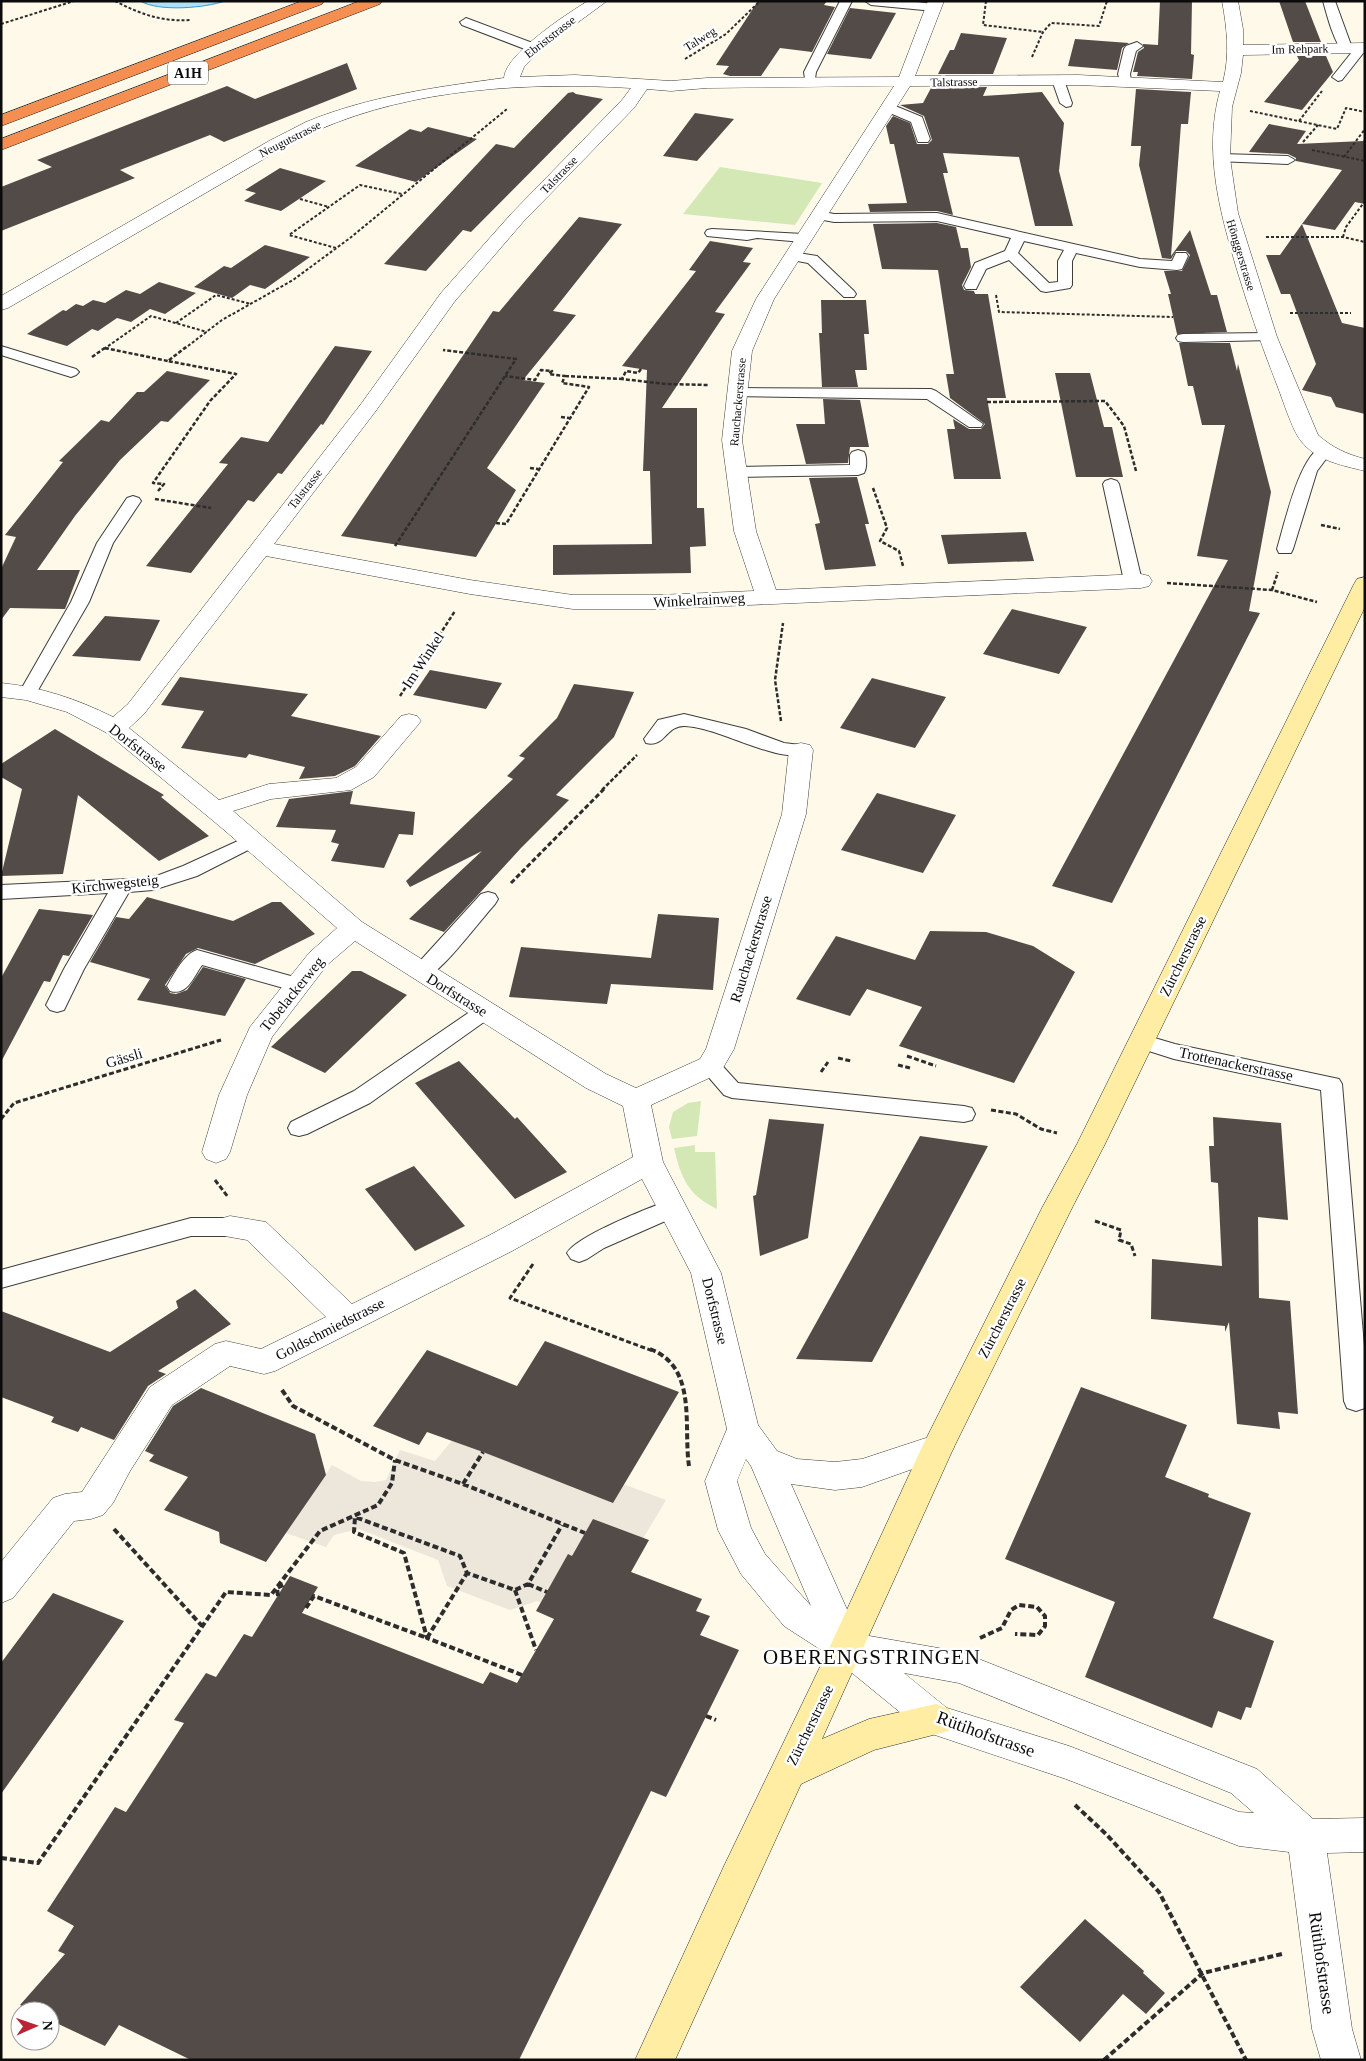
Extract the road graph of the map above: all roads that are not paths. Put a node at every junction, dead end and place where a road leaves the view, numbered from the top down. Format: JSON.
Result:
{"nodes":[{"id":1,"x":317,"y":1,"type":"edge"},
{"id":2,"x":375,"y":1,"type":"edge"},
{"id":3,"x":600,"y":1,"type":"edge"},
{"id":4,"x":846,"y":1,"type":"edge"},
{"id":5,"x":871,"y":1,"type":"edge"},
{"id":6,"x":1230,"y":1,"type":"edge"},
{"id":7,"x":1329,"y":1,"type":"edge"},
{"id":8,"x":935,"y":4,"type":"edge"},
{"id":9,"x":466,"y":22,"type":"dead end"},
{"id":10,"x":244,"y":29,"type":"junction"},
{"id":11,"x":1137,"y":46,"type":"dead end"},
{"id":12,"x":534,"y":48,"type":"junction"},
{"id":13,"x":1355,"y":48,"type":"edge"},
{"id":14,"x":1235,"y":50,"type":"junction"},
{"id":15,"x":1338,"y":77,"type":"road end"},
{"id":16,"x":1058,"y":80,"type":"junction"},
{"id":17,"x":1126,"y":81,"type":"junction"},
{"id":18,"x":512,"y":82,"type":"junction"},
{"id":19,"x":810,"y":82,"type":"junction"},
{"id":20,"x":905,"y":82,"type":"junction"},
{"id":21,"x":643,"y":84,"type":"junction"},
{"id":22,"x":1229,"y":87,"type":"junction"},
{"id":23,"x":1066,"y":103,"type":"dead end"},
{"id":24,"x":1,"y":105,"type":"edge"},
{"id":25,"x":888,"y":107,"type":"junction"},
{"id":26,"x":1,"y":121,"type":"edge"},
{"id":27,"x":923,"y":138,"type":"dead end"},
{"id":28,"x":1,"y":145,"type":"edge"},
{"id":29,"x":1221,"y":158,"type":"junction"},
{"id":30,"x":1288,"y":160,"type":"dead end"},
{"id":31,"x":818,"y":215,"type":"junction"},
{"id":32,"x":712,"y":233,"type":"dead end"},
{"id":33,"x":1019,"y":235,"type":"junction"},
{"id":34,"x":803,"y":238,"type":"junction"},
{"id":35,"x":1072,"y":248,"type":"junction"},
{"id":36,"x":1011,"y":254,"type":"junction"},
{"id":37,"x":792,"y":256,"type":"junction"},
{"id":38,"x":1182,"y":256,"type":"dead end"},
{"id":39,"x":971,"y":286,"type":"road end"},
{"id":40,"x":849,"y":294,"type":"dead end"},
{"id":41,"x":1,"y":304,"type":"edge"},
{"id":42,"x":1267,"y":337,"type":"junction"},
{"id":43,"x":1183,"y":338,"type":"dead end"},
{"id":44,"x":1,"y":350,"type":"edge"},
{"id":45,"x":71,"y":372,"type":"road end"},
{"id":46,"x":737,"y":393,"type":"junction"},
{"id":47,"x":975,"y":424,"type":"dead end"},
{"id":48,"x":1324,"y":451,"type":"junction"},
{"id":49,"x":858,"y":463,"type":"road end"},
{"id":50,"x":1365,"y":465,"type":"edge"},
{"id":51,"x":737,"y":472,"type":"junction"},
{"id":52,"x":1112,"y":488,"type":"road end"},
{"id":53,"x":133,"y":501,"type":"dead end"},
{"id":54,"x":260,"y":548,"type":"junction"},
{"id":55,"x":1285,"y":549,"type":"dead end"},
{"id":56,"x":1137,"y":581,"type":"joint"},
{"id":57,"x":1363,"y":591,"type":"edge"},
{"id":58,"x":767,"y":597,"type":"junction"},
{"id":59,"x":1,"y":690,"type":"edge"},
{"id":60,"x":28,"y":693,"type":"junction"},
{"id":61,"x":410,"y":721,"type":"road end"},
{"id":62,"x":116,"y":728,"type":"junction"},
{"id":63,"x":653,"y":739,"type":"road end"},
{"id":64,"x":801,"y":750,"type":"joint"},
{"id":65,"x":215,"y":809,"type":"junction"},
{"id":66,"x":251,"y":841,"type":"junction"},
{"id":67,"x":122,"y":886,"type":"junction"},
{"id":68,"x":1,"y":892,"type":"edge"},
{"id":69,"x":488,"y":899,"type":"dead end"},
{"id":70,"x":352,"y":928,"type":"junction"},
{"id":71,"x":420,"y":972,"type":"junction"},
{"id":72,"x":298,"y":985,"type":"junction"},
{"id":73,"x":178,"y":986,"type":"dead end"},
{"id":74,"x":57,"y":1005,"type":"dead end"},
{"id":75,"x":484,"y":1012,"type":"junction"},
{"id":76,"x":1141,"y":1041,"type":"junction"},
{"id":77,"x":710,"y":1066,"type":"junction"},
{"id":78,"x":636,"y":1100,"type":"junction"},
{"id":79,"x":964,"y":1114,"type":"road end"},
{"id":80,"x":299,"y":1128,"type":"dead end"},
{"id":81,"x":216,"y":1152,"type":"road end"},
{"id":82,"x":648,"y":1162,"type":"junction"},
{"id":83,"x":672,"y":1209,"type":"junction"},
{"id":84,"x":243,"y":1228,"type":"joint"},
{"id":85,"x":579,"y":1253,"type":"dead end"},
{"id":86,"x":1,"y":1279,"type":"edge"},
{"id":87,"x":348,"y":1319,"type":"junction"},
{"id":88,"x":1356,"y":1401,"type":"dead end"},
{"id":89,"x":743,"y":1428,"type":"junction"},
{"id":90,"x":938,"y":1447,"type":"junction"},
{"id":91,"x":765,"y":1460,"type":"junction"},
{"id":92,"x":1,"y":1588,"type":"edge"},
{"id":93,"x":847,"y":1648,"type":"junction"},
{"id":94,"x":936,"y":1720,"type":"junction"},
{"id":95,"x":788,"y":1772,"type":"junction"},
{"id":96,"x":1365,"y":1835,"type":"edge"},
{"id":97,"x":1306,"y":1836,"type":"junction"},
{"id":98,"x":655,"y":2060,"type":"edge"},
{"id":99,"x":1341,"y":2060,"type":"edge"}],
"edges":[{"from":1,"to":10,"type":"highway","number":"A1H"},
{"from":2,"to":28,"type":"highway","number":"A1H"},
{"from":3,"to":12,"type":"street","name":"Ebriststrasse"},
{"from":4,"to":19,"type":"lane"},
{"from":5,"to":8,"type":"lane"},
{"from":6,"to":14,"type":"street","name":"Hönggerstrasse"},
{"from":7,"to":13,"type":"lane"},
{"from":8,"to":20,"type":"street","name":"Rauchackerstrasse"},
{"from":9,"to":12,"type":"lane"},
{"from":10,"to":24,"type":"highway"},
{"from":10,"to":26,"type":"highway","number":"A1H"},
{"from":11,"to":17,"type":"lane"},
{"from":12,"to":18,"type":"street","name":"Ebriststrasse"},
{"from":13,"to":14,"type":"street","name":"Im Rehpark"},
{"from":13,"to":15,"type":"lane"},
{"from":14,"to":22,"type":"street","name":"Hönggerstrasse"},
{"from":16,"to":17,"type":"street","name":"Talstrasse"},
{"from":16,"to":20,"type":"street","name":"Talstrasse"},
{"from":16,"to":23,"type":"lane"},
{"from":17,"to":22,"type":"street","name":"Talstrasse"},
{"from":18,"to":21,"type":"street","name":"Neugutstrasse"},
{"from":18,"to":41,"type":"street","name":"Neugutstrasse"},
{"from":19,"to":20,"type":"street","name":"Talstrasse"},
{"from":19,"to":21,"type":"street","name":"Talstrasse"},
{"from":20,"to":25,"type":"street","name":"Rauchackerstrasse"},
{"from":21,"to":54,"type":"street","name":"Talstrasse"},
{"from":22,"to":29,"type":"street","name":"Hönggerstrasse"},
{"from":25,"to":27,"type":"lane"},
{"from":25,"to":31,"type":"street","name":"Rauchackerstrasse"},
{"from":29,"to":30,"type":"lane"},
{"from":29,"to":42,"type":"street","name":"Hönggerstrasse"},
{"from":31,"to":33,"type":"lane"},
{"from":31,"to":34,"type":"street","name":"Rauchackerstrasse"},
{"from":32,"to":34,"type":"lane"},
{"from":33,"to":35,"type":"lane"},
{"from":33,"to":36,"type":"lane"},
{"from":34,"to":37,"type":"street","name":"Rauchackerstrasse"},
{"from":35,"to":36,"type":"lane"},
{"from":35,"to":38,"type":"lane"},
{"from":36,"to":39,"type":"lane"},
{"from":37,"to":40,"type":"lane"},
{"from":37,"to":46,"type":"street","name":"Rauchackerstrasse"},
{"from":42,"to":43,"type":"lane"},
{"from":42,"to":48,"type":"street","name":"Hönggerstrasse"},
{"from":44,"to":45,"type":"lane"},
{"from":46,"to":47,"type":"lane"},
{"from":46,"to":51,"type":"street","name":"Rauchackerstrasse"},
{"from":48,"to":50,"type":"street","name":"Hönggerstrasse"},
{"from":48,"to":55,"type":"lane"},
{"from":49,"to":51,"type":"lane"},
{"from":51,"to":58,"type":"street","name":"Rauchackerstrasse"},
{"from":52,"to":56,"type":"lane"},
{"from":53,"to":60,"type":"lane"},
{"from":54,"to":58,"type":"street","name":"Winkelrainweg"},
{"from":54,"to":62,"type":"street","name":"Talstrasse"},
{"from":56,"to":58,"type":"street","name":"Winkelrainweg"},
{"from":57,"to":76,"type":"main road","name":"Zürcherstrasse"},
{"from":59,"to":60,"type":"street","name":"Dorfstrasse"},
{"from":60,"to":62,"type":"street","name":"Dorfstrasse"},
{"from":61,"to":65,"type":"street"},
{"from":62,"to":65,"type":"street","name":"Dorfstrasse"},
{"from":63,"to":64,"type":"lane"},
{"from":64,"to":77,"type":"street","name":"Rauchackerstrasse"},
{"from":65,"to":66,"type":"street","name":"Dorfstrasse"},
{"from":66,"to":67,"type":"lane","name":"Kirchwegsteig"},
{"from":66,"to":70,"type":"street","name":"Dorfstrasse"},
{"from":67,"to":68,"type":"lane","name":"Kirchwegsteig"},
{"from":67,"to":74,"type":"lane"},
{"from":69,"to":71,"type":"lane"},
{"from":70,"to":71,"type":"street","name":"Dorfstrasse"},
{"from":70,"to":72,"type":"street","name":"Tobelackerweg"},
{"from":71,"to":75,"type":"street","name":"Dorfstrasse"},
{"from":72,"to":73,"type":"lane"},
{"from":72,"to":81,"type":"street","name":"Tobelackerweg"},
{"from":75,"to":78,"type":"street","name":"Dorfstrasse"},
{"from":75,"to":80,"type":"lane"},
{"from":76,"to":88,"type":"lane","name":"Trottenackerstrasse"},
{"from":76,"to":90,"type":"main road","name":"Zürcherstrasse"},
{"from":77,"to":78,"type":"street"},
{"from":77,"to":79,"type":"lane"},
{"from":78,"to":82,"type":"street","name":"Dorfstrasse"},
{"from":82,"to":83,"type":"street","name":"Dorfstrasse"},
{"from":82,"to":87,"type":"street","name":"Goldschmiedstrasse"},
{"from":83,"to":85,"type":"lane"},
{"from":83,"to":89,"type":"street","name":"Dorfstrasse"},
{"from":84,"to":86,"type":"lane"},
{"from":84,"to":87,"type":"street"},
{"from":87,"to":92,"type":"street","name":"Goldschmiedstrasse"},
{"from":89,"to":91,"type":"street","name":"Dorfstrasse"},
{"from":89,"to":93,"type":"street"},
{"from":90,"to":91,"type":"street"},
{"from":90,"to":93,"type":"main road","name":"Zürcherstrasse"},
{"from":91,"to":93,"type":"street","name":"Dorfstrasse"},
{"from":93,"to":94,"type":"street","name":"Rütihofstrasse"},
{"from":93,"to":95,"type":"main road","name":"Zürcherstrasse"},
{"from":93,"to":97,"type":"street"},
{"from":94,"to":95,"type":"main road"},
{"from":94,"to":97,"type":"street","name":"Rütihofstrasse"},
{"from":95,"to":98,"type":"main road","name":"Zürcherstrasse"},
{"from":96,"to":97,"type":"street"},
{"from":97,"to":99,"type":"street","name":"Rütihofstrasse"}]}
